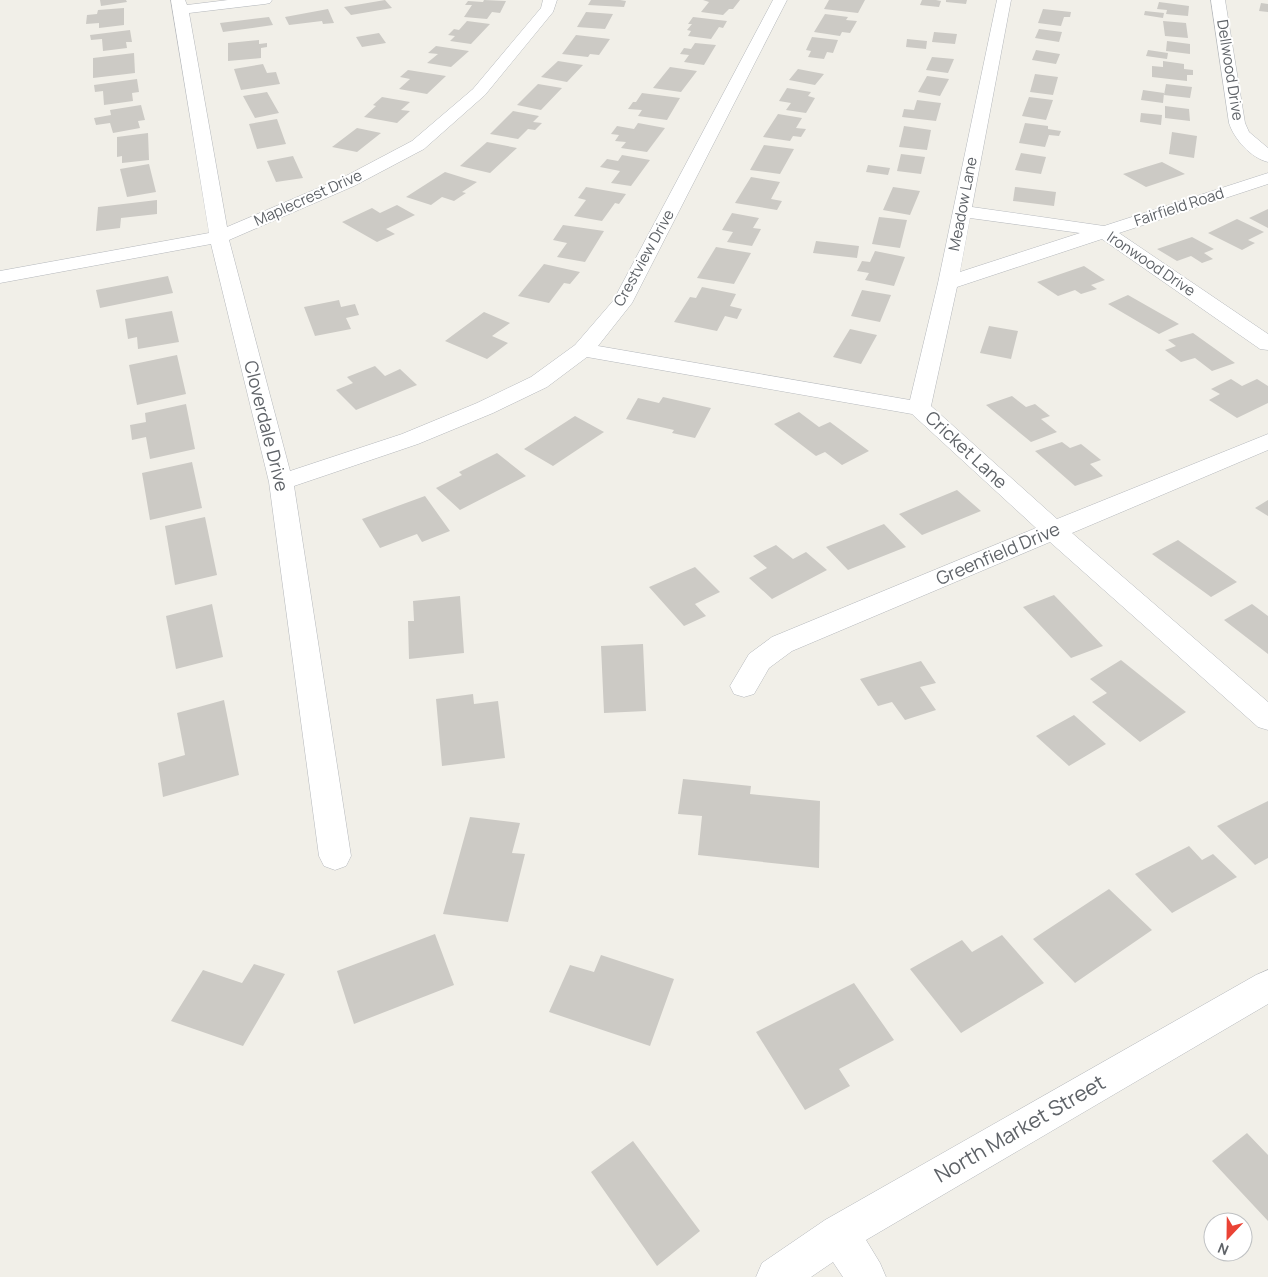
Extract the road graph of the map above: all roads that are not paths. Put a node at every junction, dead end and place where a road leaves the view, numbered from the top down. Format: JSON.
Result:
{"nodes":[{"id":1,"x":265,"y":0,"type":"edge"},
{"id":2,"x":550,"y":0,"type":"edge"},
{"id":3,"x":780,"y":0,"type":"edge"},
{"id":4,"x":1004,"y":0,"type":"edge"},
{"id":5,"x":1218,"y":0,"type":"edge"},
{"id":6,"x":180,"y":5,"type":"edge"},
{"id":7,"x":1268,"y":157,"type":"edge"},
{"id":8,"x":1268,"y":178,"type":"edge"},
{"id":9,"x":961,"y":211,"type":"junction"},
{"id":10,"x":1103,"y":231,"type":"junction"},
{"id":11,"x":219,"y":237,"type":"junction"},
{"id":12,"x":0,"y":277,"type":"edge"},
{"id":13,"x":948,"y":283,"type":"junction"},
{"id":14,"x":1268,"y":344,"type":"edge"},
{"id":15,"x":583,"y":350,"type":"junction"},
{"id":16,"x":919,"y":408,"type":"junction"},
{"id":17,"x":1268,"y":441,"type":"edge"},
{"id":18,"x":281,"y":482,"type":"junction"},
{"id":19,"x":1054,"y":531,"type":"junction"},
{"id":20,"x":744,"y":686,"type":"dead end"},
{"id":21,"x":1268,"y":719,"type":"edge"},
{"id":22,"x":335,"y":856,"type":"dead end"},
{"id":23,"x":1268,"y":986,"type":"edge"},
{"id":24,"x":839,"y":1234,"type":"junction"},
{"id":25,"x":776,"y":1277,"type":"edge"},
{"id":26,"x":866,"y":1277,"type":"edge"}],
"edges":[{"from":1,"to":6,"type":"street"},
{"from":2,"to":11,"type":"street","name":"Maplecrest Drive"},
{"from":3,"to":15,"type":"street","name":"Crestview Drive"},
{"from":4,"to":9,"type":"street","name":"Meadow Lane"},
{"from":5,"to":7,"type":"street","name":"Dellwood Drive"},
{"from":6,"to":11,"type":"street","name":"Cloverdale Drive"},
{"from":8,"to":10,"type":"street","name":"Fairfield Road"},
{"from":9,"to":10,"type":"street","name":"Ironwood Drive"},
{"from":9,"to":13,"type":"street","name":"Meadow Lane"},
{"from":10,"to":13,"type":"street","name":"Fairfield Road"},
{"from":10,"to":14,"type":"street","name":"Ironwood Drive"},
{"from":11,"to":12,"type":"street","name":"Maplecrest Drive"},
{"from":11,"to":18,"type":"street","name":"Cloverdale Drive"},
{"from":13,"to":16,"type":"street","name":"Meadow Lane"},
{"from":15,"to":16,"type":"street","name":"Cricket Lane"},
{"from":15,"to":18,"type":"street","name":"Crestview Drive"},
{"from":16,"to":19,"type":"street","name":"Cricket Lane"},
{"from":17,"to":19,"type":"street","name":"Greenfield Drive"},
{"from":18,"to":22,"type":"street","name":"Cloverdale Drive"},
{"from":19,"to":20,"type":"street","name":"Greenfield Drive"},
{"from":19,"to":21,"type":"street","name":"Cricket Lane"},
{"from":23,"to":24,"type":"street","name":"North Market Street"},
{"from":24,"to":25,"type":"street","name":"North Market Street"},
{"from":24,"to":26,"type":"street"}]}
